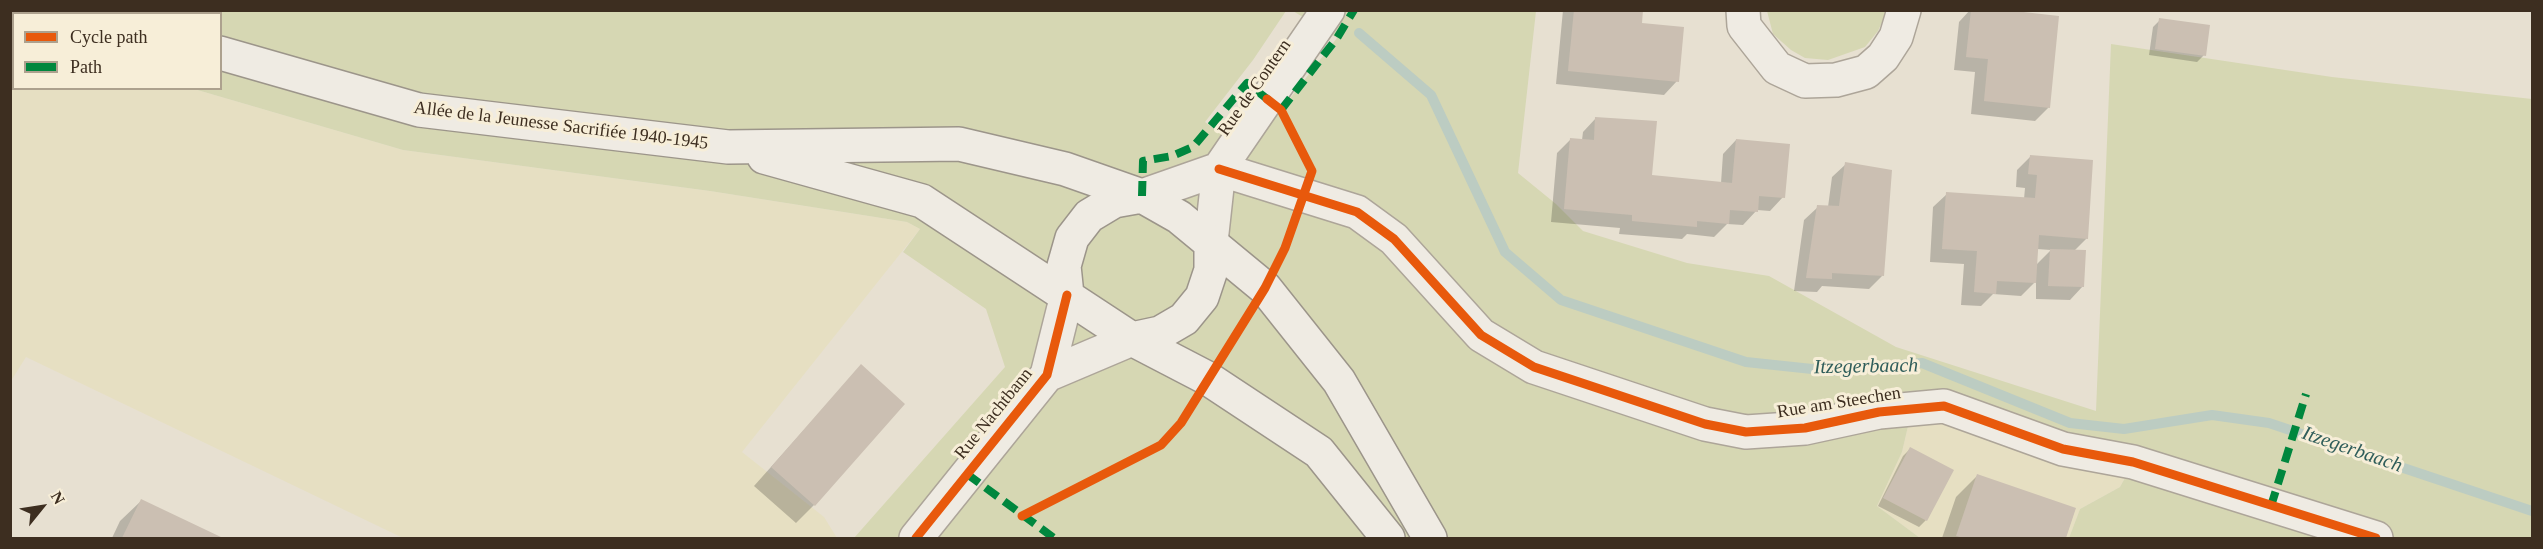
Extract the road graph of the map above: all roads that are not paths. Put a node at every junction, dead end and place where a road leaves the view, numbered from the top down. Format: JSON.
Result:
{"nodes":[{"id":1,"x":1743,"y":10,"type":"edge"},
{"id":2,"x":1904,"y":10,"type":"edge"},
{"id":3,"x":1323,"y":18,"type":"edge"},
{"id":4,"x":222,"y":54,"type":"edge"},
{"id":5,"x":728,"y":147,"type":"junction"},
{"id":6,"x":1219,"y":169,"type":"junction"},
{"id":7,"x":1142,"y":196,"type":"junction"},
{"id":8,"x":1211,"y":242,"type":"junction"},
{"id":9,"x":1067,"y":294,"type":"junction"},
{"id":10,"x":1132,"y":339,"type":"junction"},
{"id":11,"x":1047,"y":375,"type":"junction"},
{"id":12,"x":916,"y":538,"type":"edge"},
{"id":13,"x":1388,"y":538,"type":"edge"},
{"id":14,"x":1430,"y":538,"type":"edge"},
{"id":15,"x":2376,"y":538,"type":"edge"}],
"edges":[{"from":1,"to":2,"type":"main road"},
{"from":3,"to":6,"type":"main road","name":"Rue de Contern"},
{"from":4,"to":5,"type":"main road","name":"Allée de la Jeunesse Sacrifiée 1940-1945"},
{"from":5,"to":7,"type":"main road"},
{"from":5,"to":9,"type":"main road"},
{"from":6,"to":7,"type":"main road"},
{"from":6,"to":8,"type":"main road","name":"Rue de Contern"},
{"from":6,"to":15,"type":"main road","name":"Rue am Steechen"},
{"from":7,"to":8,"type":"main road"},
{"from":7,"to":9,"type":"main road"},
{"from":8,"to":10,"type":"main road"},
{"from":8,"to":14,"type":"main road"},
{"from":9,"to":10,"type":"main road"},
{"from":9,"to":11,"type":"main road","name":"Rue Nachtbann"},
{"from":10,"to":11,"type":"main road","name":"Rue Nachtbann"},
{"from":10,"to":13,"type":"main road"},
{"from":11,"to":12,"type":"main road","name":"Rue Nachtbann"}]}
